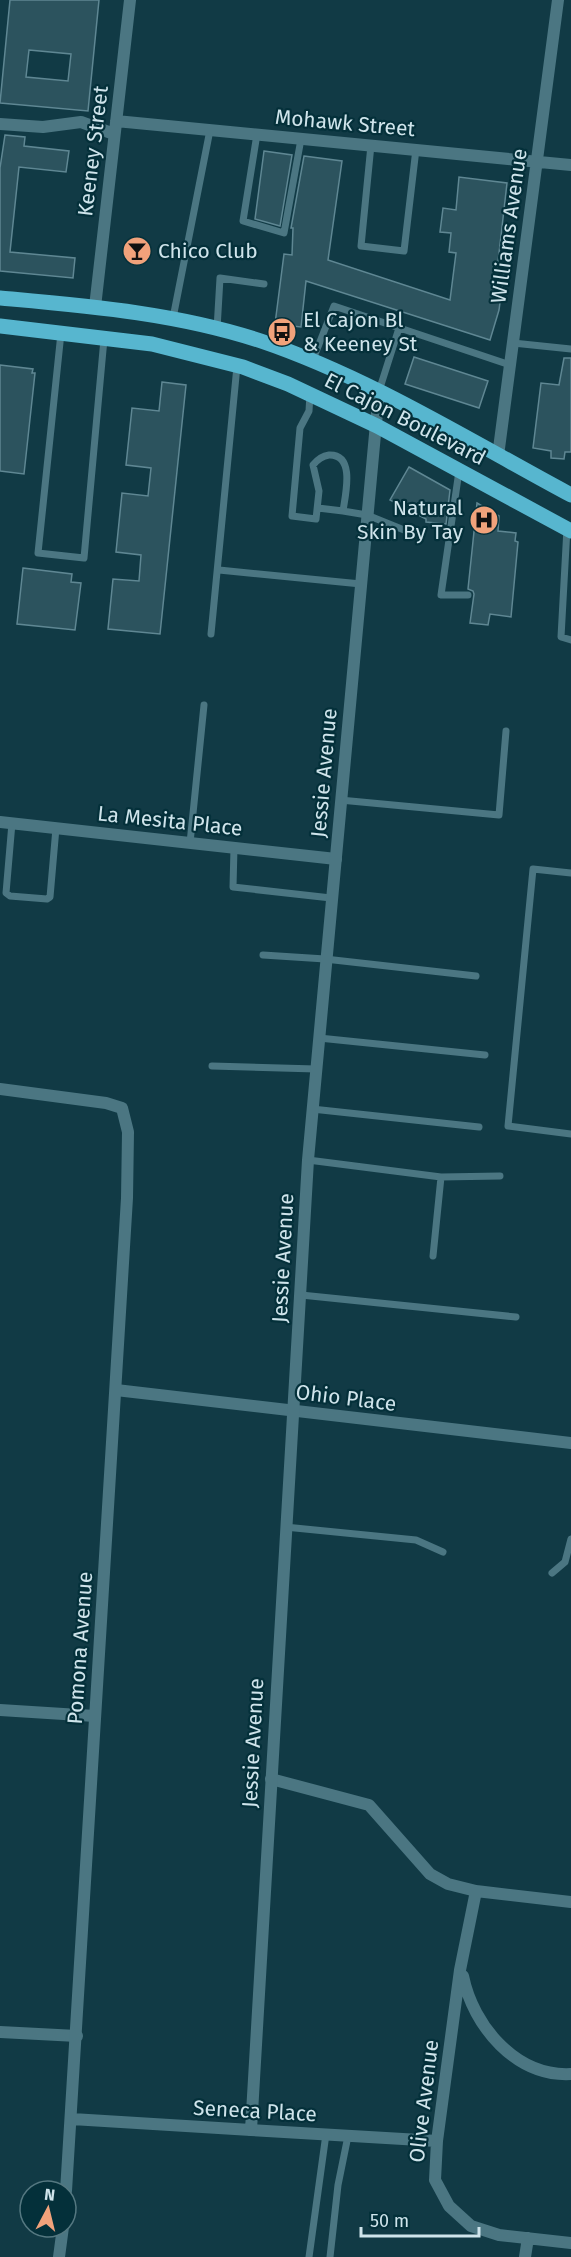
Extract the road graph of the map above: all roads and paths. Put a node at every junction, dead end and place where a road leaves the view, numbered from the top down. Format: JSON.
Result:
{"nodes":[{"id":1,"x":130,"y":0,"type":"edge"},
{"id":2,"x":558,"y":0,"type":"edge"},
{"id":3,"x":116,"y":121,"type":"junction"},
{"id":4,"x":0,"y":124,"type":"edge"},
{"id":5,"x":210,"y":130,"type":"junction"},
{"id":6,"x":114,"y":134,"type":"junction"},
{"id":7,"x":257,"y":134,"type":"junction"},
{"id":8,"x":301,"y":139,"type":"junction"},
{"id":9,"x":371,"y":145,"type":"junction"},
{"id":10,"x":416,"y":149,"type":"junction"},
{"id":11,"x":538,"y":161,"type":"junction"},
{"id":12,"x":571,"y":165,"type":"edge"},
{"id":13,"x":264,"y":284,"type":"dead end"},
{"id":14,"x":0,"y":298,"type":"edge"},
{"id":15,"x":94,"y":307,"type":"junction"},
{"id":16,"x":174,"y":318,"type":"junction"},
{"id":17,"x":0,"y":326,"type":"edge"},
{"id":18,"x":399,"y":328,"type":"junction"},
{"id":19,"x":216,"y":329,"type":"junction"},
{"id":20,"x":61,"y":332,"type":"junction"},
{"id":21,"x":104,"y":337,"type":"junction"},
{"id":22,"x":513,"y":343,"type":"junction"},
{"id":23,"x":571,"y":350,"type":"edge"},
{"id":24,"x":312,"y":362,"type":"junction"},
{"id":25,"x":510,"y":365,"type":"junction"},
{"id":26,"x":237,"y":366,"type":"junction"},
{"id":27,"x":379,"y":391,"type":"junction"},
{"id":28,"x":310,"y":394,"type":"junction"},
{"id":29,"x":377,"y":426,"type":"junction"},
{"id":30,"x":498,"y":456,"type":"junction"},
{"id":31,"x":459,"y":468,"type":"junction"},
{"id":32,"x":571,"y":495,"type":"edge"},
{"id":33,"x":318,"y":508,"type":"junction"},
{"id":34,"x":343,"y":511,"type":"junction"},
{"id":35,"x":368,"y":515,"type":"junction"},
{"id":36,"x":569,"y":529,"type":"edge"},
{"id":37,"x":414,"y":534,"type":"dead end"},
{"id":38,"x":219,"y":570,"type":"junction"},
{"id":39,"x":361,"y":584,"type":"junction"},
{"id":40,"x":468,"y":595,"type":"dead end"},
{"id":41,"x":211,"y":634,"type":"dead end"},
{"id":42,"x":571,"y":640,"type":"edge"},
{"id":43,"x":204,"y":705,"type":"dead end"},
{"id":44,"x":506,"y":731,"type":"dead end"},
{"id":45,"x":340,"y":800,"type":"junction"},
{"id":46,"x":6,"y":822,"type":"edge"},
{"id":47,"x":56,"y":828,"type":"junction"},
{"id":48,"x":189,"y":843,"type":"junction"},
{"id":49,"x":234,"y":848,"type":"junction"},
{"id":50,"x":336,"y":859,"type":"junction"},
{"id":51,"x":571,"y":873,"type":"edge"},
{"id":52,"x":331,"y":898,"type":"junction"},
{"id":53,"x":263,"y":954,"type":"dead end"},
{"id":54,"x":325,"y":959,"type":"junction"},
{"id":55,"x":476,"y":976,"type":"dead end"},
{"id":56,"x":319,"y":1038,"type":"junction"},
{"id":57,"x":485,"y":1055,"type":"dead end"},
{"id":58,"x":212,"y":1066,"type":"dead end"},
{"id":59,"x":316,"y":1069,"type":"junction"},
{"id":60,"x":0,"y":1089,"type":"edge"},
{"id":61,"x":312,"y":1109,"type":"junction"},
{"id":62,"x":479,"y":1126,"type":"dead end"},
{"id":63,"x":571,"y":1134,"type":"edge"},
{"id":64,"x":308,"y":1160,"type":"junction"},
{"id":65,"x":500,"y":1176,"type":"dead end"},
{"id":66,"x":441,"y":1177,"type":"junction"},
{"id":67,"x":433,"y":1256,"type":"dead end"},
{"id":68,"x":301,"y":1296,"type":"junction"},
{"id":69,"x":516,"y":1317,"type":"dead end"},
{"id":70,"x":116,"y":1390,"type":"junction"},
{"id":71,"x":292,"y":1411,"type":"junction"},
{"id":72,"x":571,"y":1443,"type":"edge"},
{"id":73,"x":285,"y":1527,"type":"junction"},
{"id":74,"x":571,"y":1539,"type":"edge"},
{"id":75,"x":444,"y":1552,"type":"dead end"},
{"id":76,"x":552,"y":1573,"type":"dead end"},
{"id":77,"x":0,"y":1710,"type":"edge"},
{"id":78,"x":95,"y":1716,"type":"junction"},
{"id":79,"x":271,"y":1779,"type":"junction"},
{"id":80,"x":476,"y":1891,"type":"junction"},
{"id":81,"x":571,"y":1902,"type":"edge"},
{"id":82,"x":460,"y":1970,"type":"junction"},
{"id":83,"x":0,"y":2032,"type":"edge"},
{"id":84,"x":77,"y":2036,"type":"junction"},
{"id":85,"x":571,"y":2074,"type":"edge"},
{"id":86,"x":72,"y":2119,"type":"junction"},
{"id":87,"x":252,"y":2130,"type":"junction"},
{"id":88,"x":326,"y":2134,"type":"junction"},
{"id":89,"x":348,"y":2136,"type":"junction"},
{"id":90,"x":437,"y":2141,"type":"junction"},
{"id":91,"x":67,"y":2179,"type":"edge"},
{"id":92,"x":528,"y":2238,"type":"junction"},
{"id":93,"x":61,"y":2239,"type":"edge"},
{"id":94,"x":571,"y":2242,"type":"edge"},
{"id":95,"x":59,"y":2257,"type":"edge"},
{"id":96,"x":309,"y":2257,"type":"edge"},
{"id":97,"x":330,"y":2257,"type":"edge"},
{"id":98,"x":525,"y":2257,"type":"edge"}],
"edges":[{"from":1,"to":3,"type":"street","name":"Keeney Street"},
{"from":2,"to":11,"type":"street","name":"Williams Avenue"},
{"from":3,"to":5,"type":"street","name":"Mohawk Street"},
{"from":3,"to":6,"type":"street","name":"Keeney Street"},
{"from":4,"to":6,"type":"street"},
{"from":5,"to":7,"type":"street","name":"Mohawk Street"},
{"from":5,"to":16,"type":"lane"},
{"from":6,"to":15,"type":"street","name":"Keeney Street"},
{"from":7,"to":8,"type":"street","name":"Mohawk Street"},
{"from":7,"to":8,"type":"lane"},
{"from":8,"to":9,"type":"street","name":"Mohawk Street"},
{"from":9,"to":10,"type":"street","name":"Mohawk Street"},
{"from":9,"to":10,"type":"lane"},
{"from":10,"to":11,"type":"street","name":"Mohawk Street"},
{"from":11,"to":12,"type":"street","name":"Mohawk Street"},
{"from":11,"to":22,"type":"street","name":"Williams Avenue"},
{"from":13,"to":19,"type":"lane"},
{"from":14,"to":15,"type":"main road","name":"El Cajon Boulevard"},
{"from":15,"to":16,"type":"main road","name":"El Cajon Boulevard"},
{"from":16,"to":19,"type":"main road","name":"El Cajon Boulevard"},
{"from":17,"to":20,"type":"main road","name":"El Cajon Boulevard"},
{"from":18,"to":24,"type":"lane"},
{"from":18,"to":25,"type":"lane"},
{"from":18,"to":27,"type":"lane"},
{"from":19,"to":24,"type":"main road","name":"El Cajon Boulevard"},
{"from":20,"to":21,"type":"main road","name":"El Cajon Boulevard"},
{"from":20,"to":21,"type":"lane"},
{"from":21,"to":26,"type":"main road","name":"El Cajon Boulevard"},
{"from":22,"to":23,"type":"lane"},
{"from":22,"to":25,"type":"street","name":"Williams Avenue"},
{"from":24,"to":27,"type":"main road","name":"El Cajon Boulevard"},
{"from":25,"to":30,"type":"street","name":"Williams Avenue"},
{"from":26,"to":28,"type":"main road","name":"El Cajon Boulevard"},
{"from":26,"to":38,"type":"lane"},
{"from":27,"to":29,"type":"street","name":"Jessie Avenue"},
{"from":27,"to":30,"type":"main road","name":"El Cajon Boulevard"},
{"from":28,"to":29,"type":"main road","name":"El Cajon Boulevard"},
{"from":28,"to":33,"type":"lane"},
{"from":29,"to":31,"type":"main road","name":"El Cajon Boulevard"},
{"from":29,"to":35,"type":"street","name":"Jessie Avenue"},
{"from":30,"to":32,"type":"main road","name":"El Cajon Boulevard"},
{"from":31,"to":36,"type":"main road","name":"El Cajon Boulevard"},
{"from":31,"to":40,"type":"lane"},
{"from":33,"to":34,"type":"lane"},
{"from":33,"to":34,"type":"lane"},
{"from":34,"to":35,"type":"lane"},
{"from":35,"to":37,"type":"lane"},
{"from":35,"to":39,"type":"street","name":"Jessie Avenue"},
{"from":36,"to":42,"type":"lane"},
{"from":38,"to":39,"type":"lane"},
{"from":38,"to":41,"type":"lane"},
{"from":39,"to":45,"type":"street","name":"Jessie Avenue"},
{"from":43,"to":48,"type":"lane"},
{"from":44,"to":45,"type":"lane"},
{"from":45,"to":50,"type":"street","name":"Jessie Avenue"},
{"from":46,"to":47,"type":"street","name":"La Mesita Place"},
{"from":46,"to":47,"type":"lane"},
{"from":47,"to":48,"type":"street","name":"La Mesita Place"},
{"from":48,"to":49,"type":"street","name":"La Mesita Place"},
{"from":49,"to":50,"type":"street","name":"La Mesita Place"},
{"from":49,"to":52,"type":"lane"},
{"from":50,"to":52,"type":"street","name":"Jessie Avenue"},
{"from":51,"to":63,"type":"lane"},
{"from":52,"to":54,"type":"street","name":"Jessie Avenue"},
{"from":53,"to":54,"type":"lane"},
{"from":54,"to":55,"type":"lane"},
{"from":54,"to":56,"type":"street","name":"Jessie Avenue"},
{"from":56,"to":57,"type":"lane"},
{"from":56,"to":59,"type":"street","name":"Jessie Avenue"},
{"from":58,"to":59,"type":"lane"},
{"from":59,"to":61,"type":"street","name":"Jessie Avenue"},
{"from":60,"to":70,"type":"street","name":"Pomona Avenue"},
{"from":61,"to":62,"type":"lane"},
{"from":61,"to":64,"type":"street","name":"Jessie Avenue"},
{"from":64,"to":66,"type":"lane"},
{"from":64,"to":68,"type":"street","name":"Jessie Avenue"},
{"from":65,"to":66,"type":"lane"},
{"from":66,"to":67,"type":"lane"},
{"from":68,"to":69,"type":"lane"},
{"from":68,"to":71,"type":"street","name":"Jessie Avenue"},
{"from":70,"to":71,"type":"street","name":"Ohio Place"},
{"from":70,"to":78,"type":"street","name":"Pomona Avenue"},
{"from":71,"to":72,"type":"street","name":"Ohio Place"},
{"from":71,"to":73,"type":"street","name":"Jessie Avenue"},
{"from":73,"to":75,"type":"lane"},
{"from":73,"to":79,"type":"street","name":"Jessie Avenue"},
{"from":74,"to":76,"type":"lane"},
{"from":77,"to":78,"type":"street"},
{"from":78,"to":84,"type":"street","name":"Pomona Avenue"},
{"from":79,"to":80,"type":"street"},
{"from":79,"to":87,"type":"street","name":"Jessie Avenue"},
{"from":80,"to":81,"type":"street"},
{"from":80,"to":82,"type":"street","name":"Olive Avenue"},
{"from":82,"to":85,"type":"street"},
{"from":82,"to":90,"type":"street","name":"Olive Avenue"},
{"from":83,"to":84,"type":"street"},
{"from":84,"to":86,"type":"street","name":"Pomona Avenue"},
{"from":86,"to":87,"type":"street","name":"Seneca Place"},
{"from":86,"to":91,"type":"street","name":"Pomona Avenue"},
{"from":87,"to":88,"type":"street","name":"Seneca Place"},
{"from":88,"to":89,"type":"street","name":"Seneca Place"},
{"from":88,"to":96,"type":"lane"},
{"from":89,"to":90,"type":"street","name":"Seneca Place"},
{"from":89,"to":97,"type":"lane"},
{"from":90,"to":92,"type":"street","name":"Olive Avenue"},
{"from":92,"to":94,"type":"street"},
{"from":92,"to":98,"type":"street"},
{"from":93,"to":95,"type":"street"}]}
